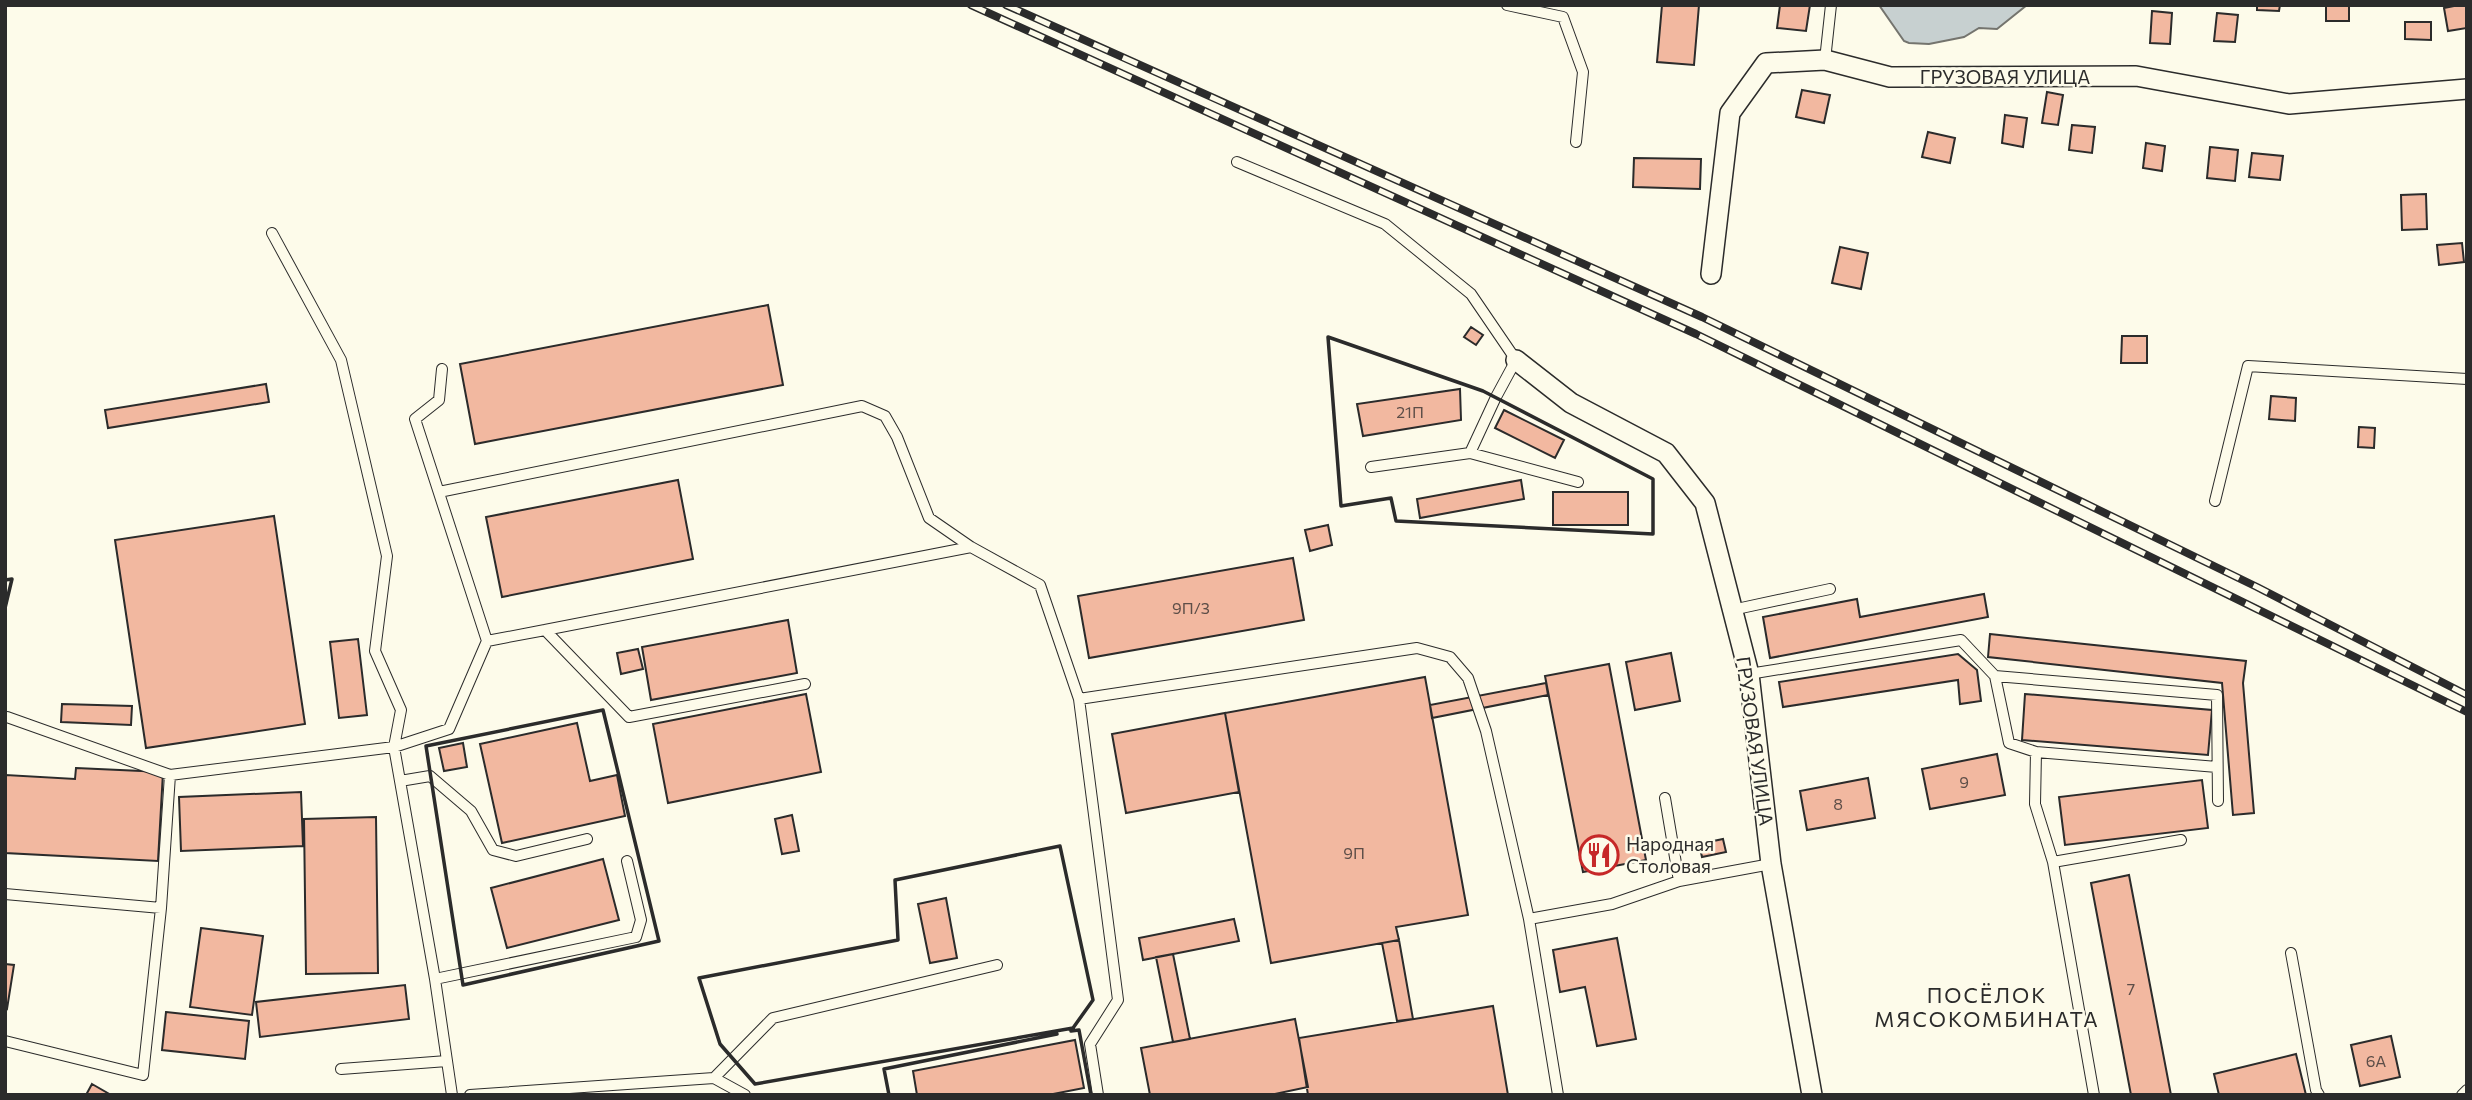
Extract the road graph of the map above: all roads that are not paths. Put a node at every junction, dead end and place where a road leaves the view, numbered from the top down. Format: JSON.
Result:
{"nodes":[{"id":1,"x":1507,"y":5,"type":"edge"},
{"id":2,"x":1831,"y":5,"type":"edge"},
{"id":3,"x":1825,"y":60,"type":"junction"},
{"id":4,"x":2467,"y":89,"type":"edge"},
{"id":5,"x":1576,"y":142,"type":"dead end"},
{"id":6,"x":1237,"y":162,"type":"dead end"},
{"id":7,"x":272,"y":233,"type":"dead end"},
{"id":8,"x":1711,"y":274,"type":"dead end"},
{"id":9,"x":1516,"y":360,"type":"junction"},
{"id":10,"x":442,"y":369,"type":"dead end"},
{"id":11,"x":2467,"y":379,"type":"edge"},
{"id":12,"x":1470,"y":453,"type":"junction"},
{"id":13,"x":1371,"y":467,"type":"dead end"},
{"id":14,"x":1578,"y":482,"type":"dead end"},
{"id":15,"x":439,"y":492,"type":"junction"},
{"id":16,"x":2215,"y":501,"type":"dead end"},
{"id":17,"x":971,"y":547,"type":"junction"},
{"id":18,"x":1830,"y":589,"type":"dead end"},
{"id":19,"x":1732,"y":610,"type":"junction"},
{"id":20,"x":545,"y":631,"type":"junction"},
{"id":21,"x":487,"y":641,"type":"junction"},
{"id":22,"x":1749,"y":674,"type":"junction"},
{"id":23,"x":1995,"y":676,"type":"junction"},
{"id":24,"x":805,"y":684,"type":"dead end"},
{"id":25,"x":1079,"y":699,"type":"junction"},
{"id":26,"x":7,"y":718,"type":"edge"},
{"id":27,"x":394,"y":747,"type":"junction"},
{"id":28,"x":2036,"y":752,"type":"junction"},
{"id":29,"x":2217,"y":767,"type":"junction"},
{"id":30,"x":170,"y":775,"type":"junction"},
{"id":31,"x":400,"y":781,"type":"junction"},
{"id":32,"x":1665,"y":798,"type":"dead end"},
{"id":33,"x":2218,"y":801,"type":"dead end"},
{"id":34,"x":587,"y":839,"type":"dead end"},
{"id":35,"x":2181,"y":840,"type":"dead end"},
{"id":36,"x":627,"y":861,"type":"dead end"},
{"id":37,"x":2053,"y":862,"type":"junction"},
{"id":38,"x":1771,"y":864,"type":"junction"},
{"id":39,"x":1679,"y":881,"type":"junction"},
{"id":40,"x":5,"y":894,"type":"edge"},
{"id":41,"x":161,"y":908,"type":"junction"},
{"id":42,"x":1529,"y":919,"type":"junction"},
{"id":43,"x":2291,"y":953,"type":"dead end"},
{"id":44,"x":997,"y":965,"type":"dead end"},
{"id":45,"x":435,"y":979,"type":"junction"},
{"id":46,"x":5,"y":1041,"type":"edge"},
{"id":47,"x":447,"y":1061,"type":"junction"},
{"id":48,"x":341,"y":1069,"type":"dead end"},
{"id":49,"x":714,"y":1079,"type":"junction"},
{"id":50,"x":2467,"y":1090,"type":"edge"},
{"id":51,"x":452,"y":1095,"type":"edge"},
{"id":52,"x":470,"y":1095,"type":"edge"},
{"id":53,"x":745,"y":1095,"type":"edge"},
{"id":54,"x":1098,"y":1095,"type":"edge"},
{"id":55,"x":1558,"y":1095,"type":"edge"},
{"id":56,"x":1812,"y":1095,"type":"edge"},
{"id":57,"x":2094,"y":1095,"type":"edge"},
{"id":58,"x":2319,"y":1095,"type":"edge"},
{"id":59,"x":2462,"y":1095,"type":"edge"}],
"edges":[{"from":1,"to":5,"type":"lane"},
{"from":2,"to":3,"type":"lane"},
{"from":3,"to":4,"type":"street","name":"ГРУЗОВАЯ УЛИЦА"},
{"from":3,"to":8,"type":"street","name":"ГРУЗОВАЯ УЛИЦА"},
{"from":6,"to":9,"type":"lane"},
{"from":7,"to":27,"type":"lane"},
{"from":9,"to":12,"type":"lane"},
{"from":9,"to":19,"type":"street","name":"ГРУЗОВАЯ УЛИЦА"},
{"from":10,"to":15,"type":"lane"},
{"from":11,"to":16,"type":"lane"},
{"from":12,"to":13,"type":"lane"},
{"from":12,"to":14,"type":"lane"},
{"from":15,"to":17,"type":"lane"},
{"from":15,"to":21,"type":"lane"},
{"from":17,"to":20,"type":"lane"},
{"from":17,"to":25,"type":"lane"},
{"from":18,"to":19,"type":"lane"},
{"from":19,"to":22,"type":"street","name":"ГРУЗОВАЯ УЛИЦА"},
{"from":20,"to":21,"type":"lane"},
{"from":20,"to":24,"type":"lane"},
{"from":21,"to":27,"type":"lane"},
{"from":22,"to":23,"type":"lane"},
{"from":22,"to":38,"type":"street","name":"ГРУЗОВАЯ УЛИЦА"},
{"from":23,"to":28,"type":"lane"},
{"from":23,"to":29,"type":"lane"},
{"from":25,"to":42,"type":"lane"},
{"from":25,"to":54,"type":"lane"},
{"from":26,"to":30,"type":"lane"},
{"from":27,"to":30,"type":"lane"},
{"from":27,"to":31,"type":"lane"},
{"from":28,"to":29,"type":"lane"},
{"from":28,"to":37,"type":"lane"},
{"from":29,"to":33,"type":"lane"},
{"from":30,"to":41,"type":"lane"},
{"from":31,"to":34,"type":"lane"},
{"from":31,"to":45,"type":"lane"},
{"from":32,"to":39,"type":"lane"},
{"from":35,"to":37,"type":"lane"},
{"from":36,"to":45,"type":"lane"},
{"from":37,"to":57,"type":"lane"},
{"from":38,"to":39,"type":"lane"},
{"from":38,"to":56,"type":"street","name":"ГРУЗОВАЯ УЛИЦА"},
{"from":39,"to":42,"type":"lane"},
{"from":40,"to":41,"type":"lane"},
{"from":41,"to":46,"type":"lane"},
{"from":42,"to":55,"type":"lane"},
{"from":43,"to":58,"type":"lane"},
{"from":44,"to":49,"type":"lane"},
{"from":45,"to":47,"type":"lane"},
{"from":47,"to":48,"type":"lane"},
{"from":47,"to":51,"type":"lane"},
{"from":49,"to":52,"type":"lane"},
{"from":49,"to":53,"type":"lane"},
{"from":50,"to":59,"type":"lane"}]}
